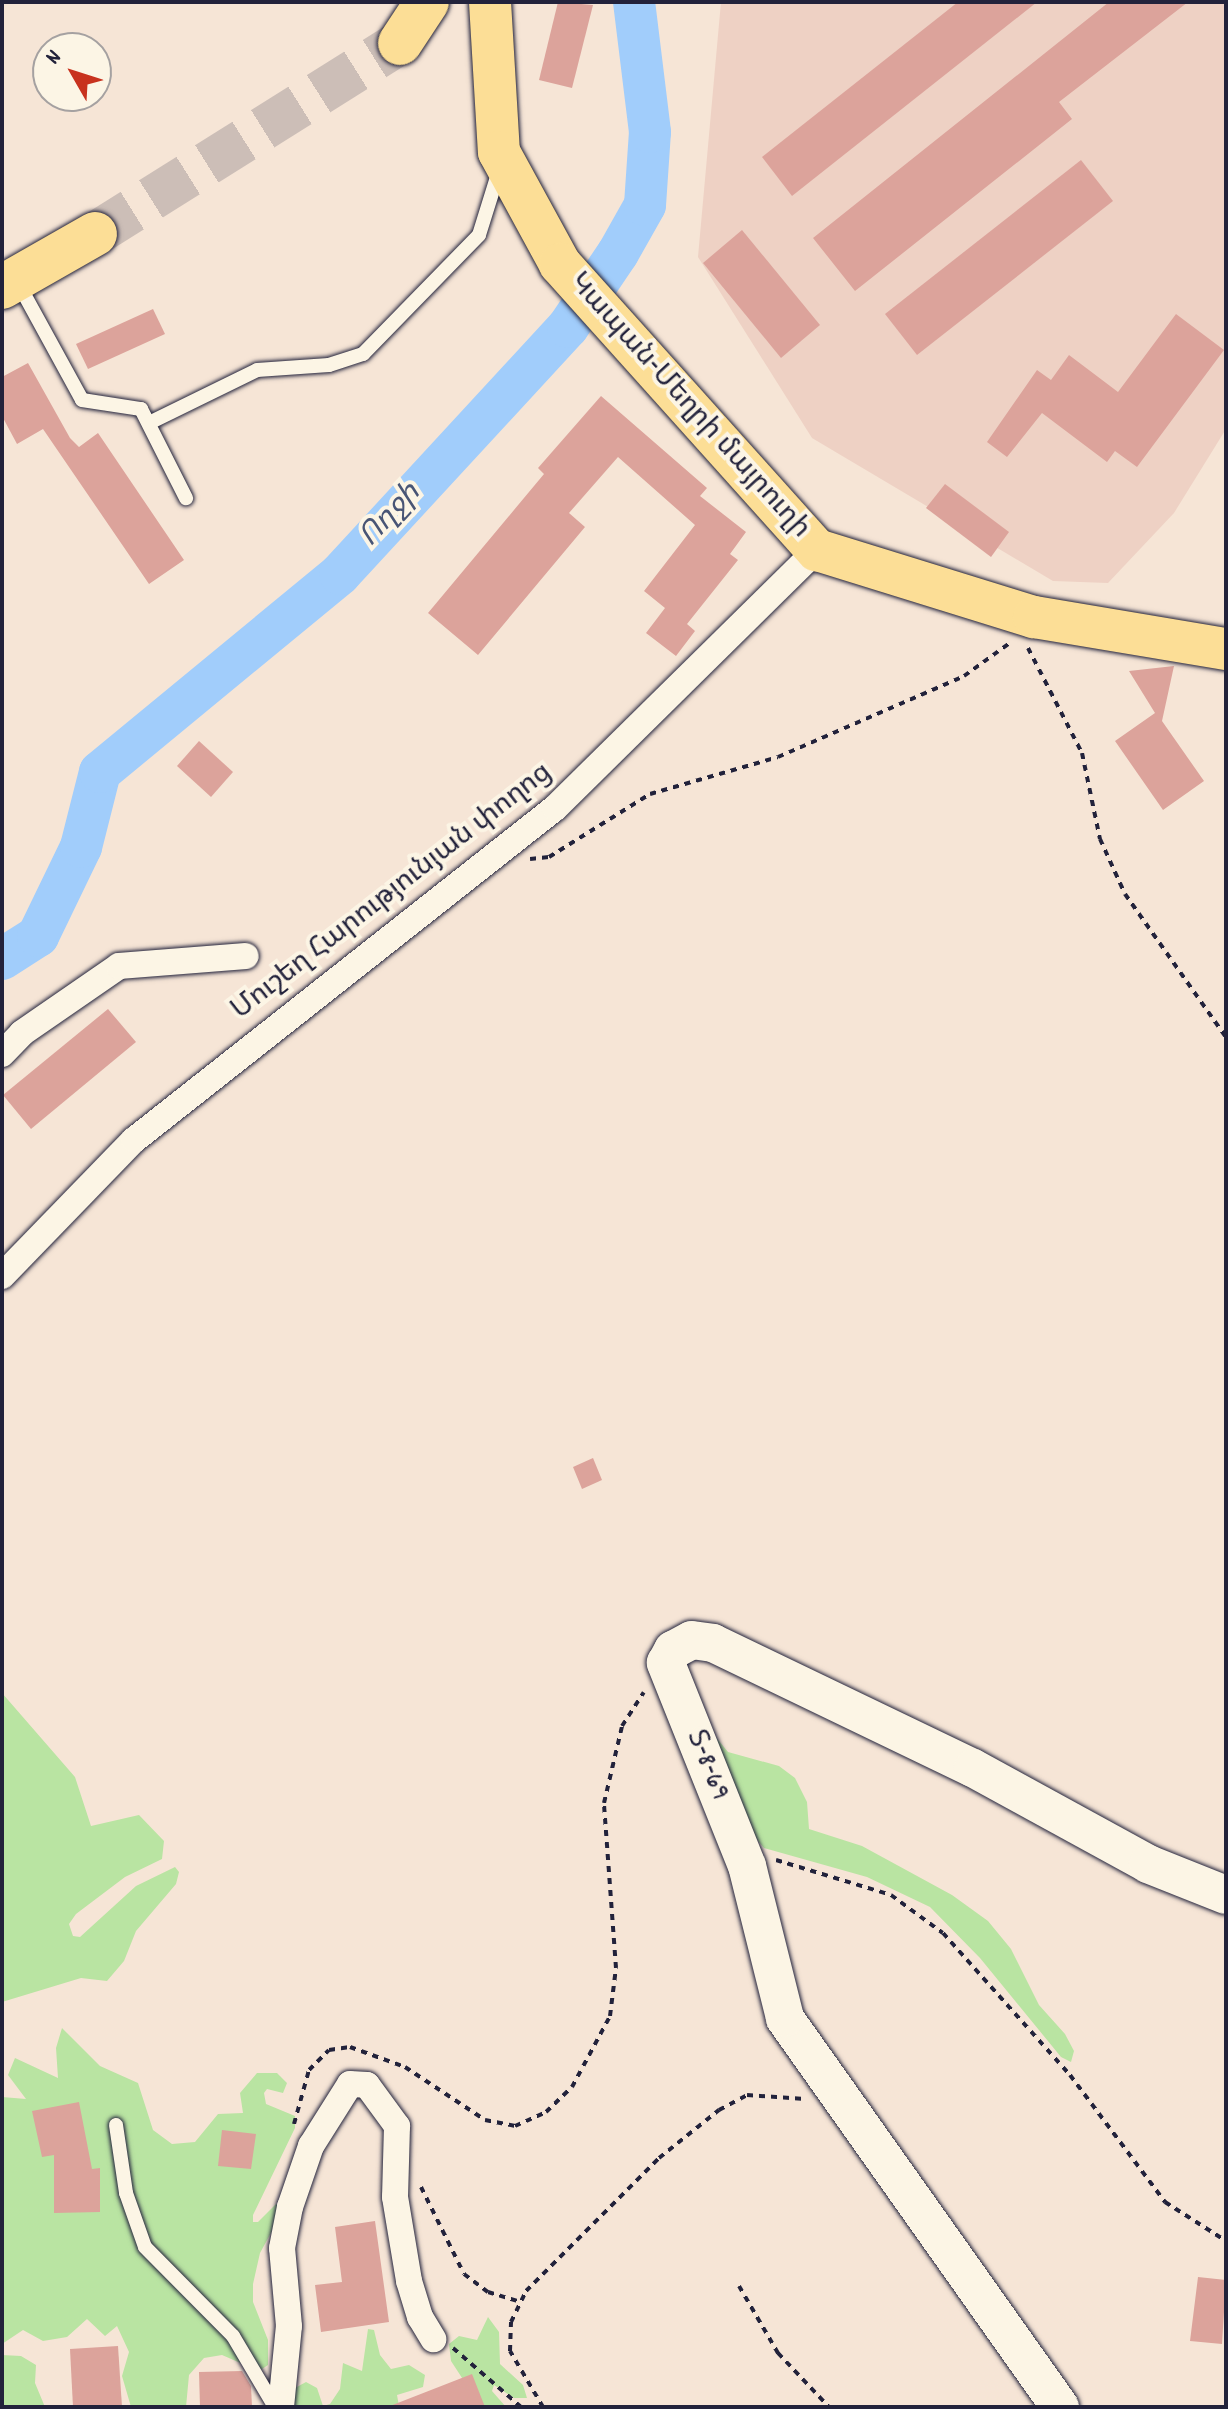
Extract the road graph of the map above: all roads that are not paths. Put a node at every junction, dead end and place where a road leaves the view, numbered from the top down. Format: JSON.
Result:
{"nodes":[{"id":1,"x":427,"y":2,"type":"edge"},
{"id":2,"x":491,"y":2,"type":"edge"},
{"id":3,"x":400,"y":43,"type":"tunnel mouth"},
{"id":4,"x":499,"y":152,"type":"junction"},
{"id":5,"x":95,"y":234,"type":"tunnel mouth"},
{"id":6,"x":9,"y":283,"type":"edge"},
{"id":7,"x":149,"y":423,"type":"junction"},
{"id":8,"x":186,"y":498,"type":"dead end"},
{"id":9,"x":817,"y":550,"type":"junction"},
{"id":10,"x":1226,"y":649,"type":"edge"},
{"id":11,"x":246,"y":956,"type":"dead end"},
{"id":12,"x":2,"y":1054,"type":"edge"},
{"id":13,"x":2,"y":1276,"type":"edge"},
{"id":14,"x":1226,"y":1895,"type":"edge"},
{"id":15,"x":116,"y":2125,"type":"dead end"},
{"id":16,"x":433,"y":2339,"type":"road end"},
{"id":17,"x":278,"y":2407,"type":"edge"},
{"id":18,"x":1060,"y":2407,"type":"edge"}],
"edges":[{"from":1,"to":3,"type":"highway"},
{"from":2,"to":4,"type":"main road","name":"Կապան-Մեղրի մայրուղի"},
{"from":4,"to":7,"type":"lane"},
{"from":4,"to":9,"type":"main road","name":"Կապան-Մեղրի մայրուղի"},
{"from":5,"to":6,"type":"highway"},
{"from":6,"to":7,"type":"lane"},
{"from":7,"to":8,"type":"lane"},
{"from":9,"to":10,"type":"main road","name":"Կապան-Մեղրի մայրուղի"},
{"from":9,"to":13,"type":"street","name":"Մուշեղ Հարությունյան փողոց"},
{"from":11,"to":12,"type":"street","name":"Մուշեղ Հարությունյան փողոց"},
{"from":14,"to":18,"type":"street","name":"Տ-8-69","number":"Տ-8-69"},
{"from":15,"to":17,"type":"lane"},
{"from":16,"to":17,"type":"street"}]}
